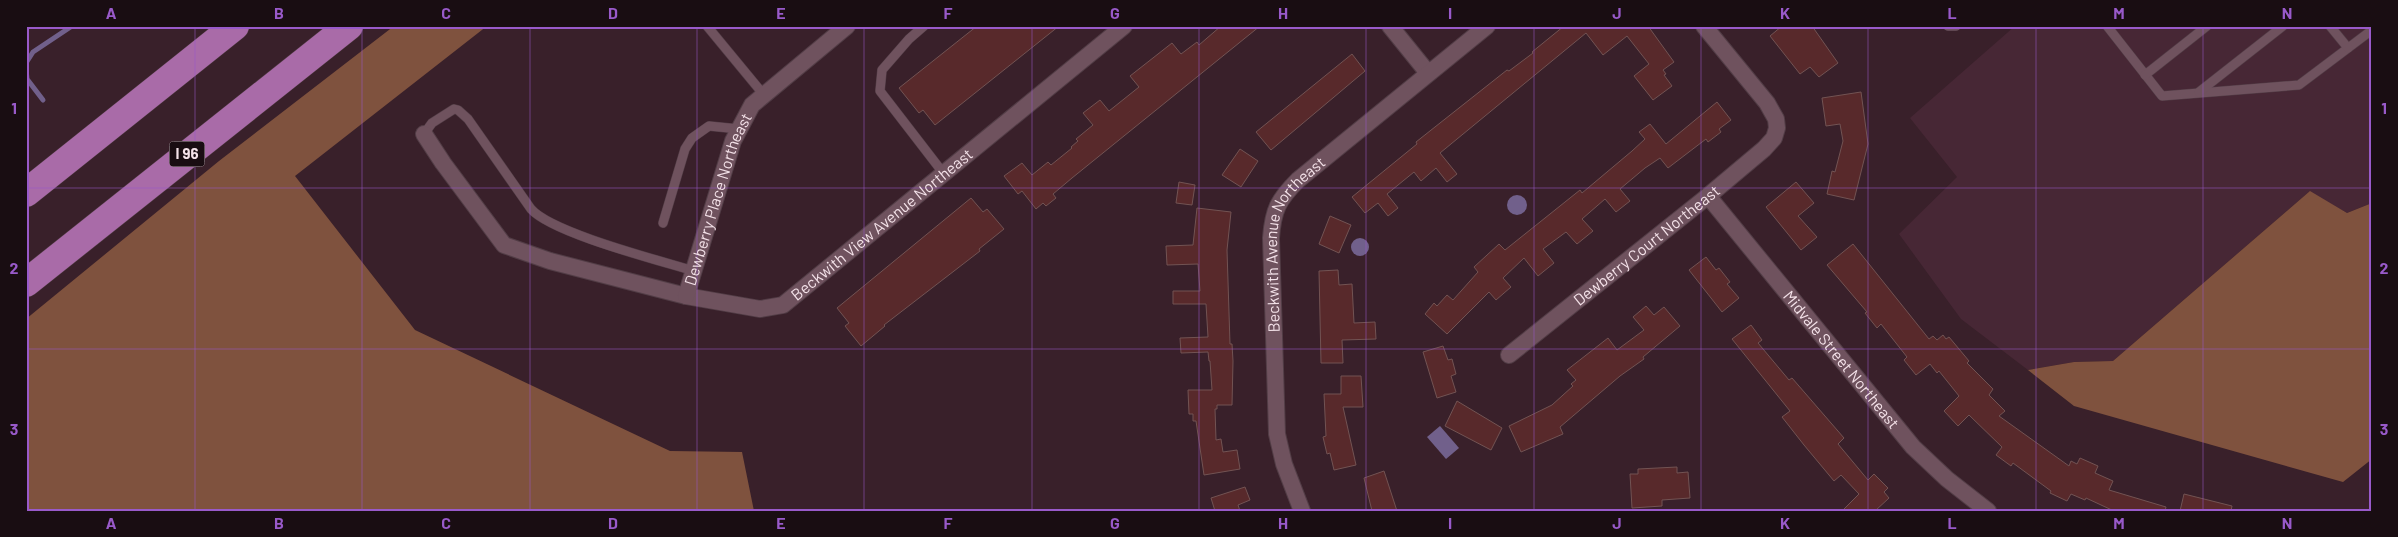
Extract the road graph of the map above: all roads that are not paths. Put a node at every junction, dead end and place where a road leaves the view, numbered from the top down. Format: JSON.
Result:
{"nodes":[{"id":1,"x":235,"y":26,"type":"edge"},
{"id":2,"x":349,"y":26,"type":"edge"},
{"id":3,"x":707,"y":26,"type":"edge"},
{"id":4,"x":847,"y":26,"type":"edge"},
{"id":5,"x":924,"y":26,"type":"edge"},
{"id":6,"x":1124,"y":26,"type":"edge"},
{"id":7,"x":1390,"y":26,"type":"edge"},
{"id":8,"x":1487,"y":26,"type":"edge"},
{"id":9,"x":1704,"y":26,"type":"edge"},
{"id":10,"x":1948,"y":26,"type":"edge"},
{"id":11,"x":1956,"y":26,"type":"edge"},
{"id":12,"x":2107,"y":26,"type":"edge"},
{"id":13,"x":2207,"y":26,"type":"edge"},
{"id":14,"x":2283,"y":26,"type":"edge"},
{"id":15,"x":2330,"y":26,"type":"edge"},
{"id":16,"x":2372,"y":30,"type":"edge"},
{"id":17,"x":2348,"y":48,"type":"junction"},
{"id":18,"x":1428,"y":74,"type":"junction"},
{"id":19,"x":2145,"y":75,"type":"junction"},
{"id":20,"x":2199,"y":92,"type":"junction"},
{"id":21,"x":764,"y":95,"type":"junction"},
{"id":22,"x":739,"y":129,"type":"junction"},
{"id":23,"x":424,"y":134,"type":"joint"},
{"id":24,"x":944,"y":174,"type":"junction"},
{"id":25,"x":26,"y":193,"type":"edge"},
{"id":26,"x":1708,"y":196,"type":"junction"},
{"id":27,"x":663,"y":223,"type":"dead end"},
{"id":28,"x":694,"y":271,"type":"junction"},
{"id":29,"x":26,"y":283,"type":"edge"},
{"id":30,"x":686,"y":296,"type":"junction"},
{"id":31,"x":1508,"y":355,"type":"dead end"},
{"id":32,"x":1302,"y":511,"type":"edge"},
{"id":33,"x":1988,"y":511,"type":"edge"}],
"edges":[{"from":1,"to":25,"type":"highway"},
{"from":2,"to":29,"type":"highway","number":"I 96"},
{"from":3,"to":21,"type":"lane"},
{"from":4,"to":21,"type":"street","name":"Dewberry Place Northeast"},
{"from":5,"to":24,"type":"lane"},
{"from":6,"to":24,"type":"street","name":"Beckwith View Avenue Northeast"},
{"from":7,"to":18,"type":"street"},
{"from":8,"to":18,"type":"street","name":"Beckwith Avenue Northeast"},
{"from":9,"to":26,"type":"street","name":"Dewberry Court Northeast"},
{"from":10,"to":11,"type":"lane"},
{"from":12,"to":19,"type":"lane"},
{"from":13,"to":19,"type":"lane"},
{"from":14,"to":20,"type":"lane"},
{"from":15,"to":17,"type":"lane"},
{"from":16,"to":17,"type":"lane"},
{"from":17,"to":20,"type":"lane"},
{"from":18,"to":32,"type":"street","name":"Beckwith Avenue Northeast"},
{"from":19,"to":20,"type":"lane"},
{"from":21,"to":22,"type":"street","name":"Dewberry Place Northeast"},
{"from":22,"to":27,"type":"lane"},
{"from":22,"to":28,"type":"street","name":"Dewberry Place Northeast"},
{"from":23,"to":28,"type":"lane"},
{"from":23,"to":30,"type":"street","name":"Beckwith View Avenue Northeast"},
{"from":24,"to":30,"type":"street","name":"Beckwith View Avenue Northeast"},
{"from":26,"to":31,"type":"street","name":"Dewberry Court Northeast"},
{"from":26,"to":33,"type":"street","name":"Midvale Street Northeast"},
{"from":28,"to":30,"type":"street","name":"Dewberry Place Northeast"}]}
